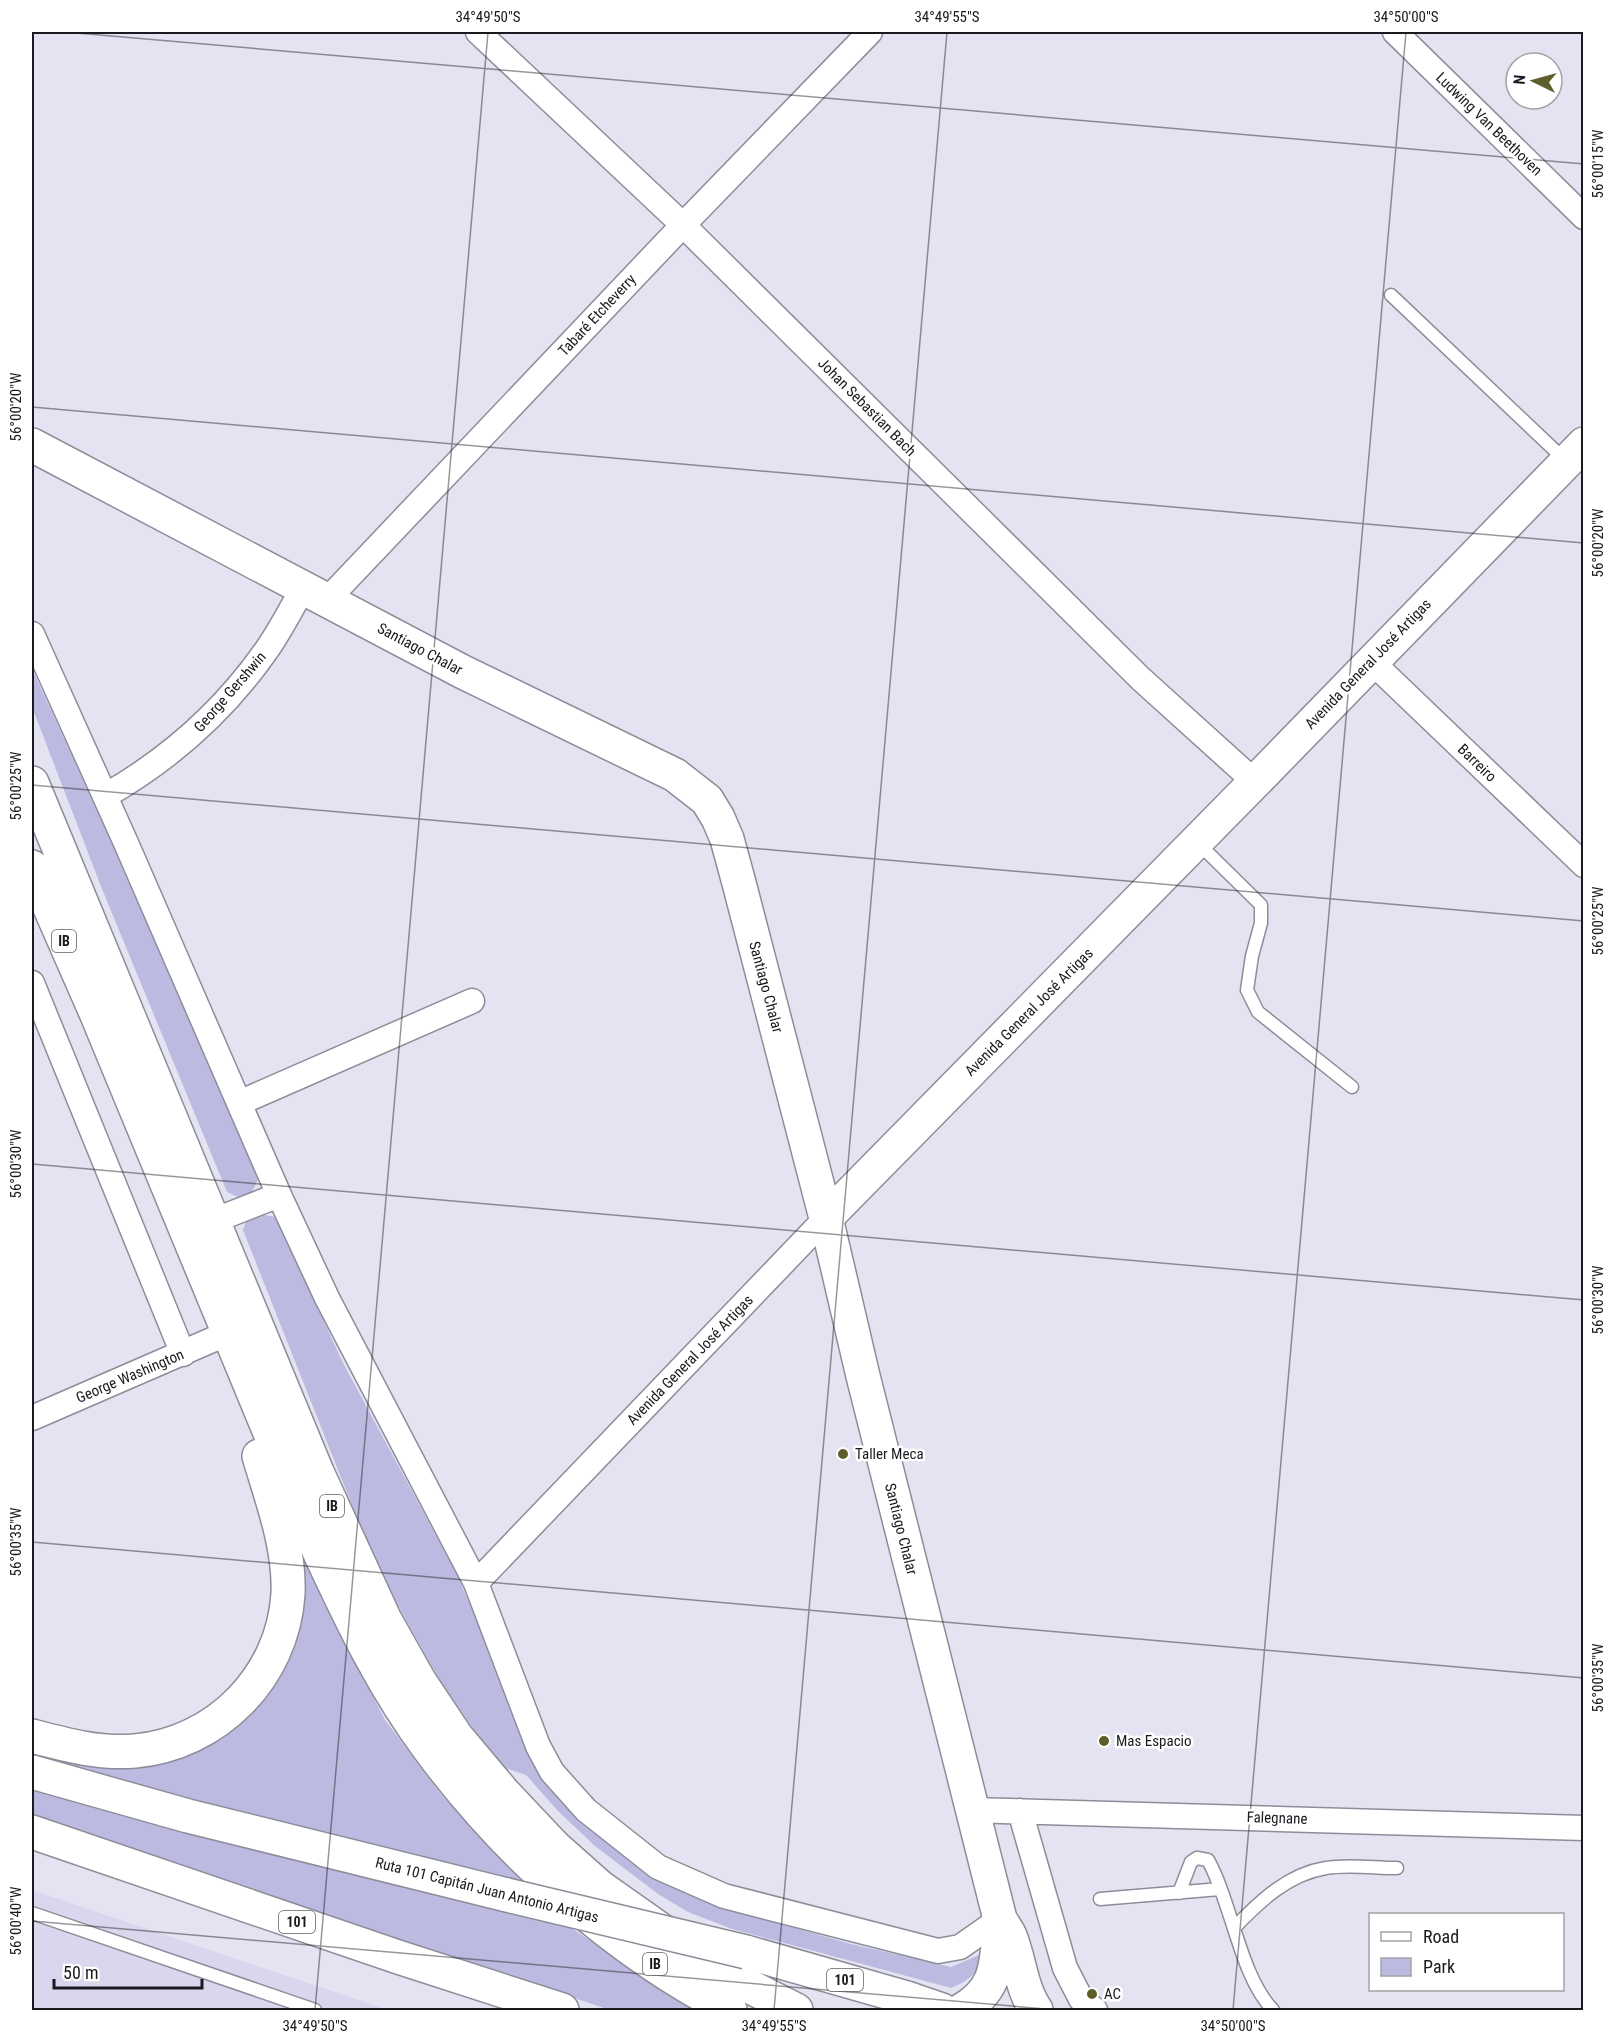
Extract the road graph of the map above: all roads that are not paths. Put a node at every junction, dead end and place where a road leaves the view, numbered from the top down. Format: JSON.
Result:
{"nodes":[{"id":1,"x":478,"y":32,"type":"edge"},
{"id":2,"x":870,"y":32,"type":"edge"},
{"id":3,"x":1395,"y":32,"type":"edge"},
{"id":4,"x":1584,"y":217,"type":"edge"},
{"id":5,"x":682,"y":225,"type":"junction"},
{"id":6,"x":1391,"y":295,"type":"dead end"},
{"id":7,"x":32,"y":445,"type":"edge"},
{"id":8,"x":1575,"y":452,"type":"edge"},
{"id":9,"x":315,"y":594,"type":"junction"},
{"id":10,"x":32,"y":634,"type":"edge"},
{"id":11,"x":1371,"y":661,"type":"junction"},
{"id":12,"x":1255,"y":782,"type":"junction"},
{"id":13,"x":32,"y":783,"type":"edge"},
{"id":14,"x":105,"y":796,"type":"junction"},
{"id":15,"x":1197,"y":842,"type":"junction"},
{"id":16,"x":1584,"y":865,"type":"edge"},
{"id":17,"x":32,"y":867,"type":"edge"},
{"id":18,"x":32,"y":983,"type":"edge"},
{"id":19,"x":472,"y":1001,"type":"dead end"},
{"id":20,"x":1352,"y":1087,"type":"dead end"},
{"id":21,"x":239,"y":1103,"type":"junction"},
{"id":22,"x":279,"y":1195,"type":"junction"},
{"id":23,"x":826,"y":1218,"type":"junction"},
{"id":24,"x":213,"y":1221,"type":"junction"},
{"id":25,"x":230,"y":1340,"type":"junction"},
{"id":26,"x":183,"y":1354,"type":"junction"},
{"id":27,"x":32,"y":1418,"type":"edge"},
{"id":28,"x":476,"y":1582,"type":"junction"},
{"id":29,"x":32,"y":1736,"type":"edge"},
{"id":30,"x":32,"y":1772,"type":"edge"},
{"id":31,"x":971,"y":1809,"type":"junction"},
{"id":32,"x":1020,"y":1811,"type":"junction"},
{"id":33,"x":1584,"y":1828,"type":"edge"},
{"id":34,"x":32,"y":1832,"type":"edge"},
{"id":35,"x":1397,"y":1868,"type":"dead end"},
{"id":36,"x":1220,"y":1889,"type":"junction"},
{"id":37,"x":1179,"y":1893,"type":"junction"},
{"id":38,"x":1100,"y":1899,"type":"dead end"},
{"id":39,"x":32,"y":1913,"type":"edge"},
{"id":40,"x":1000,"y":1919,"type":"junction"},
{"id":41,"x":1234,"y":1928,"type":"junction"},
{"id":42,"x":315,"y":2010,"type":"edge"},
{"id":43,"x":562,"y":2010,"type":"edge"},
{"id":44,"x":730,"y":2010,"type":"edge"},
{"id":45,"x":796,"y":2010,"type":"edge"},
{"id":46,"x":942,"y":2010,"type":"edge"},
{"id":47,"x":962,"y":2010,"type":"edge"},
{"id":48,"x":1036,"y":2010,"type":"edge"},
{"id":49,"x":1095,"y":2010,"type":"edge"},
{"id":50,"x":1273,"y":2010,"type":"edge"}],
"edges":[{"from":1,"to":5,"type":"street","name":"Johan Sebastian Bach"},
{"from":2,"to":5,"type":"street","name":"Tabaré Etcheverry"},
{"from":3,"to":4,"type":"street","name":"Ludwing Van Beethoven"},
{"from":5,"to":9,"type":"street","name":"Tabaré Etcheverry"},
{"from":5,"to":12,"type":"street","name":"Johan Sebastian Bach"},
{"from":6,"to":8,"type":"lane"},
{"from":7,"to":9,"type":"main road","name":"Santiago Chalar"},
{"from":8,"to":11,"type":"main road","name":"Avenida General José Artigas"},
{"from":9,"to":14,"type":"street","name":"George Gershwin"},
{"from":9,"to":23,"type":"main road","name":"Santiago Chalar"},
{"from":10,"to":14,"type":"street"},
{"from":11,"to":12,"type":"main road","name":"Avenida General José Artigas"},
{"from":11,"to":16,"type":"street","name":"Barreiro"},
{"from":12,"to":15,"type":"main road","name":"Avenida General José Artigas"},
{"from":13,"to":24,"type":"main road","number":"IB"},
{"from":14,"to":21,"type":"street"},
{"from":15,"to":20,"type":"lane"},
{"from":15,"to":23,"type":"main road","name":"Avenida General José Artigas"},
{"from":17,"to":25,"type":"main road","number":"IB"},
{"from":18,"to":26,"type":"street"},
{"from":19,"to":21,"type":"street"},
{"from":21,"to":22,"type":"street"},
{"from":22,"to":24,"type":"street"},
{"from":22,"to":28,"type":"street"},
{"from":23,"to":28,"type":"street","name":"Avenida General José Artigas"},
{"from":23,"to":31,"type":"main road","name":"Santiago Chalar"},
{"from":24,"to":45,"type":"main road","number":"IB"},
{"from":25,"to":26,"type":"street","name":"George Washington"},
{"from":25,"to":29,"type":"main road"},
{"from":25,"to":44,"type":"main road","number":"IB"},
{"from":26,"to":27,"type":"street","name":"George Washington"},
{"from":28,"to":40,"type":"street"},
{"from":30,"to":46,"type":"main road","name":"Ruta 101 Capitán Juan Antonio Artigas","number":"101","bridge":true},
{"from":31,"to":32,"type":"street","name":"Falegnane"},
{"from":31,"to":40,"type":"main road","name":"Santiago Chalar"},
{"from":32,"to":33,"type":"street","name":"Falegnane"},
{"from":32,"to":49,"type":"street"},
{"from":34,"to":43,"type":"main road","number":"101"},
{"from":35,"to":41,"type":"lane"},
{"from":36,"to":37,"type":"lane"},
{"from":36,"to":37,"type":"lane"},
{"from":36,"to":41,"type":"lane"},
{"from":37,"to":38,"type":"lane"},
{"from":39,"to":42,"type":"lane"},
{"from":40,"to":47,"type":"main road","name":"Santiago Chalar"},
{"from":40,"to":48,"type":"main road","name":"Santiago Chalar"},
{"from":41,"to":50,"type":"lane"}]}
